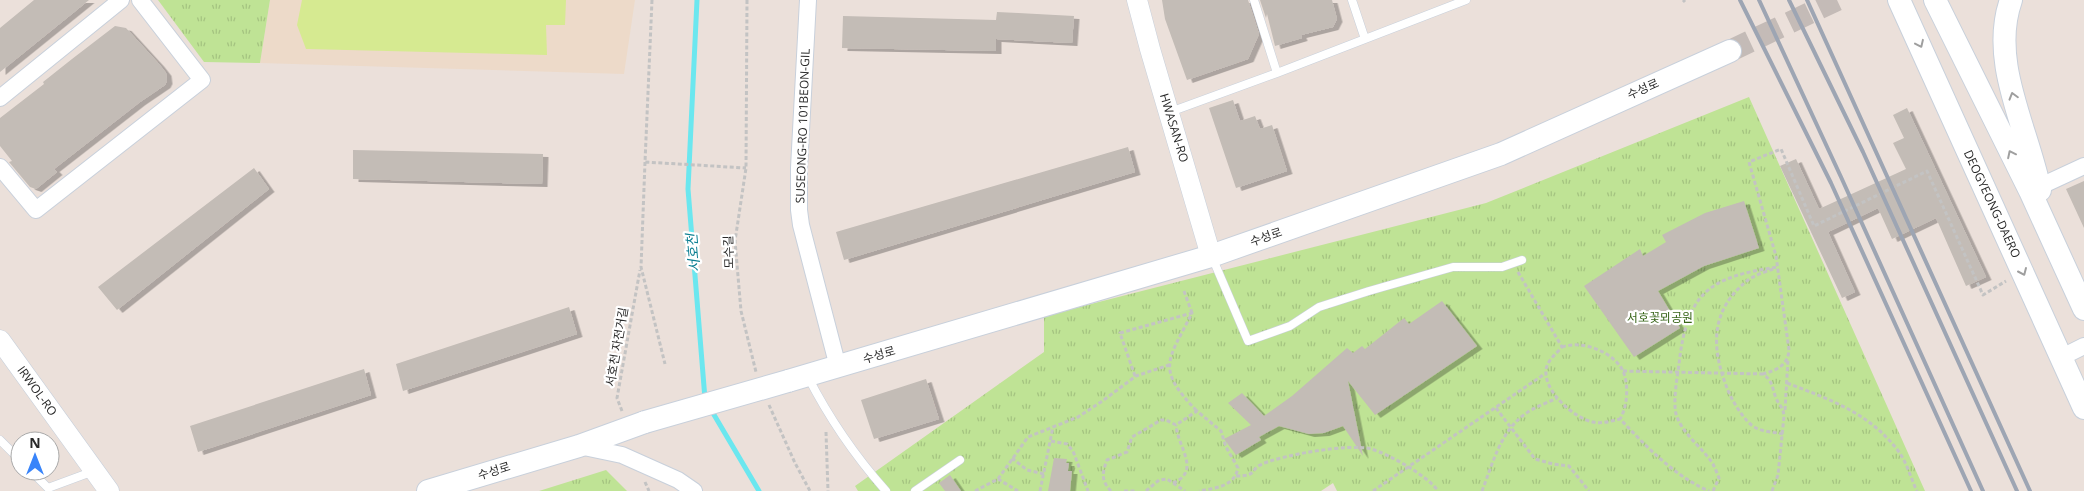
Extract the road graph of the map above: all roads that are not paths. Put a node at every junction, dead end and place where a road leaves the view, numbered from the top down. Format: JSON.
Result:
{"nodes":[{"id":1,"x":121,"y":0,"type":"edge"},
{"id":2,"x":140,"y":0,"type":"edge"},
{"id":3,"x":808,"y":0,"type":"edge"},
{"id":4,"x":1137,"y":0,"type":"edge"},
{"id":5,"x":1254,"y":0,"type":"edge"},
{"id":6,"x":1352,"y":0,"type":"edge"},
{"id":7,"x":1466,"y":0,"type":"edge"},
{"id":8,"x":1899,"y":0,"type":"edge"},
{"id":9,"x":1935,"y":0,"type":"edge"},
{"id":10,"x":2011,"y":0,"type":"edge"},
{"id":11,"x":1364,"y":39,"type":"junction"},
{"id":12,"x":1730,"y":51,"type":"tunnel mouth"},
{"id":13,"x":1277,"y":73,"type":"junction"},
{"id":14,"x":0,"y":98,"type":"edge"},
{"id":15,"x":1170,"y":112,"type":"junction"},
{"id":16,"x":2084,"y":166,"type":"edge"},
{"id":17,"x":0,"y":167,"type":"edge"},
{"id":18,"x":2034,"y":189,"type":"junction"},
{"id":19,"x":1211,"y":256,"type":"junction"},
{"id":20,"x":1522,"y":260,"type":"dead end"},
{"id":21,"x":2084,"y":309,"type":"edge"},
{"id":22,"x":0,"y":340,"type":"edge"},
{"id":23,"x":2084,"y":346,"type":"edge"},
{"id":24,"x":2060,"y":358,"type":"junction"},
{"id":25,"x":838,"y":367,"type":"junction"},
{"id":26,"x":798,"y":378,"type":"junction"},
{"id":27,"x":2084,"y":408,"type":"edge"},
{"id":28,"x":0,"y":440,"type":"edge"},
{"id":29,"x":578,"y":446,"type":"junction"},
{"id":30,"x":10,"y":450,"type":"edge"},
{"id":31,"x":960,"y":460,"type":"dead end"},
{"id":32,"x":95,"y":470,"type":"junction"},
{"id":33,"x":41,"y":481,"type":"edge"},
{"id":34,"x":109,"y":491,"type":"edge"},
{"id":35,"x":428,"y":491,"type":"edge"},
{"id":36,"x":694,"y":491,"type":"edge"},
{"id":37,"x":886,"y":491,"type":"edge"},
{"id":38,"x":915,"y":491,"type":"edge"}],
"edges":[{"from":1,"to":14,"type":"street"},
{"from":2,"to":17,"type":"street"},
{"from":3,"to":25,"type":"street","name":"SUSEONG-RO 101BEON-GIL"},
{"from":4,"to":15,"type":"street","name":"HWASAN-RO"},
{"from":5,"to":13,"type":"lane"},
{"from":6,"to":11,"type":"lane"},
{"from":7,"to":11,"type":"lane"},
{"from":8,"to":24,"type":"main road","name":"DEOGYEONG-DAERO","one_way":true},
{"from":18,"to":9,"type":"main road","one_way":true},
{"from":18,"to":10,"type":"main road","one_way":true},
{"from":11,"to":13,"type":"lane"},
{"from":12,"to":19,"type":"main road","name":"수성로"},
{"from":13,"to":15,"type":"lane"},
{"from":15,"to":19,"type":"street","name":"HWASAN-RO"},
{"from":16,"to":18,"type":"street"},
{"from":18,"to":21,"type":"main road"},
{"from":19,"to":20,"type":"lane"},
{"from":19,"to":25,"type":"main road","name":"수성로"},
{"from":22,"to":32,"type":"street","name":"IRWOL-RO"},
{"from":23,"to":24,"type":"street"},
{"from":24,"to":27,"type":"main road","name":"DEOGYEONG-DAERO"},
{"from":25,"to":26,"type":"main road","name":"수성로"},
{"from":26,"to":29,"type":"main road","name":"수성로","bridge":true},
{"from":26,"to":37,"type":"lane"},
{"from":28,"to":30,"type":"lane"},
{"from":29,"to":35,"type":"main road","name":"수성로"},
{"from":29,"to":36,"type":"street"},
{"from":31,"to":38,"type":"lane"},
{"from":32,"to":33,"type":"lane"},
{"from":32,"to":34,"type":"street","name":"IRWOL-RO"}]}
